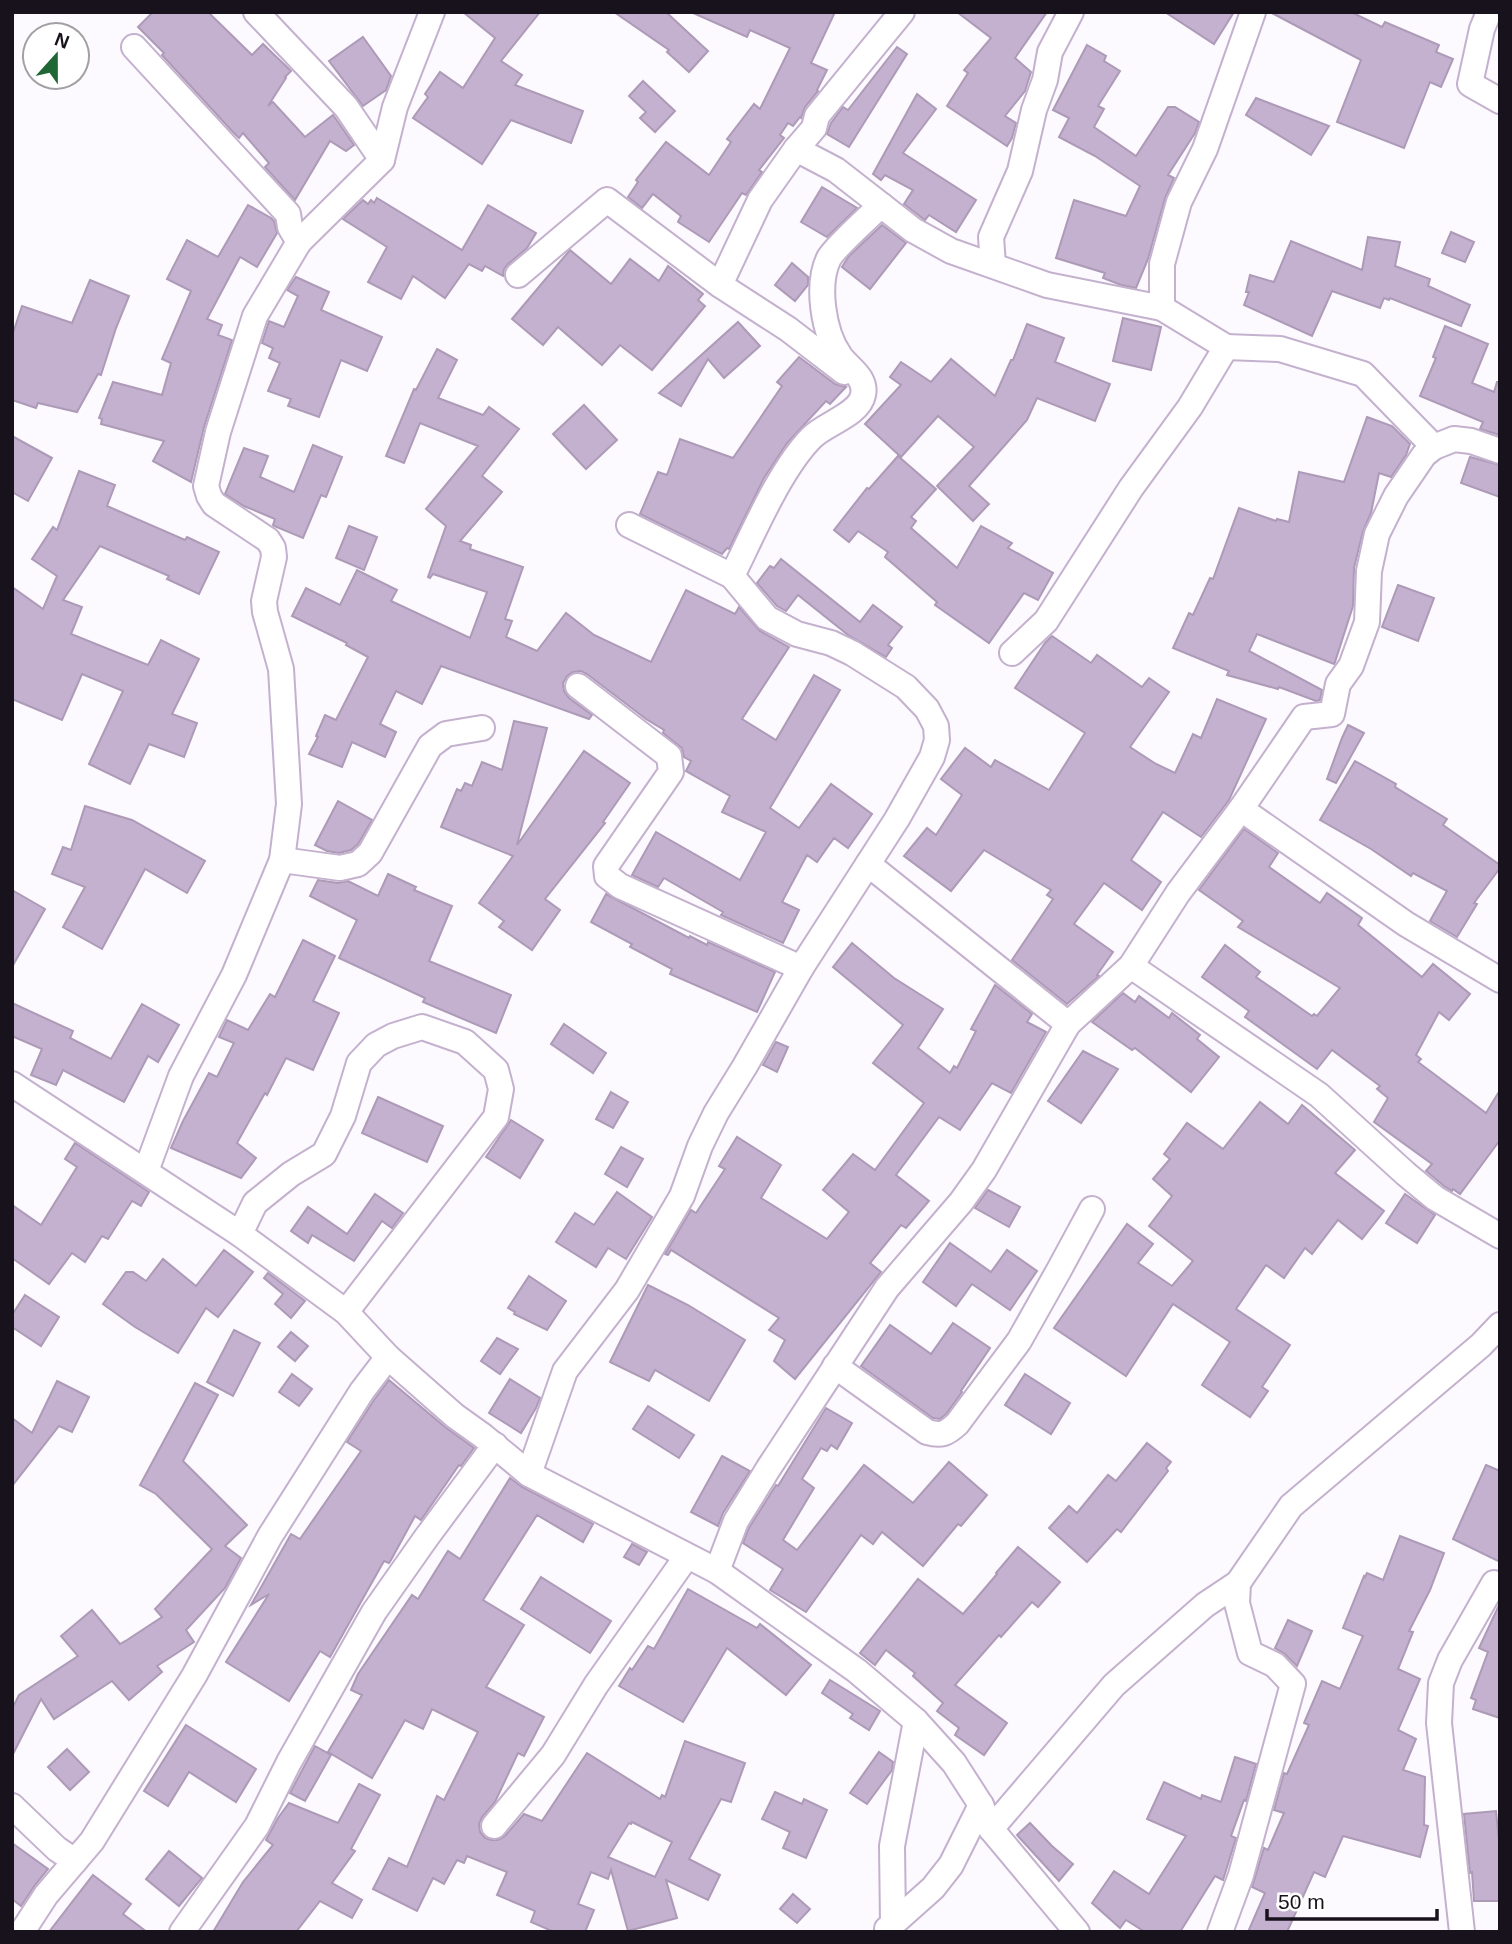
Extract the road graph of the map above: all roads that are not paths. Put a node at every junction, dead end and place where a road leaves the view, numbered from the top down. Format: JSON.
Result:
{"nodes":[{"id":1,"x":256,"y":12,"type":"edge"},
{"id":2,"x":432,"y":12,"type":"edge"},
{"id":3,"x":902,"y":12,"type":"edge"},
{"id":4,"x":1071,"y":12,"type":"edge"},
{"id":5,"x":1253,"y":12,"type":"edge"},
{"id":6,"x":1489,"y":12,"type":"edge"},
{"id":7,"x":134,"y":47,"type":"dead end"},
{"id":8,"x":1500,"y":101,"type":"edge"},
{"id":9,"x":796,"y":149,"type":"junction"},
{"id":10,"x":382,"y":160,"type":"junction"},
{"id":11,"x":881,"y":205,"type":"junction"},
{"id":12,"x":299,"y":242,"type":"junction"},
{"id":13,"x":993,"y":265,"type":"junction"},
{"id":14,"x":518,"y":275,"type":"dead end"},
{"id":15,"x":720,"y":285,"type":"junction"},
{"id":16,"x":1162,"y":308,"type":"junction"},
{"id":17,"x":1226,"y":347,"type":"junction"},
{"id":18,"x":863,"y":387,"type":"junction"},
{"id":19,"x":1434,"y":447,"type":"junction"},
{"id":20,"x":1500,"y":451,"type":"edge"},
{"id":21,"x":629,"y":525,"type":"dead end"},
{"id":22,"x":732,"y":576,"type":"junction"},
{"id":23,"x":1012,"y":653,"type":"dead end"},
{"id":24,"x":579,"y":686,"type":"dead end"},
{"id":25,"x":482,"y":728,"type":"dead end"},
{"id":26,"x":1241,"y":809,"type":"junction"},
{"id":27,"x":282,"y":860,"type":"junction"},
{"id":28,"x":868,"y":864,"type":"junction"},
{"id":29,"x":1131,"y":965,"type":"junction"},
{"id":30,"x":801,"y":968,"type":"junction"},
{"id":31,"x":1500,"y":980,"type":"edge"},
{"id":32,"x":1068,"y":1024,"type":"junction"},
{"id":33,"x":12,"y":1084,"type":"edge"},
{"id":34,"x":146,"y":1171,"type":"junction"},
{"id":35,"x":1092,"y":1209,"type":"dead end"},
{"id":36,"x":240,"y":1234,"type":"junction"},
{"id":37,"x":1500,"y":1236,"type":"edge"},
{"id":38,"x":346,"y":1312,"type":"junction"},
{"id":39,"x":1500,"y":1325,"type":"edge"},
{"id":40,"x":388,"y":1357,"type":"junction"},
{"id":41,"x":835,"y":1366,"type":"junction"},
{"id":42,"x":495,"y":1446,"type":"junction"},
{"id":43,"x":529,"y":1474,"type":"junction"},
{"id":44,"x":687,"y":1556,"type":"junction"},
{"id":45,"x":717,"y":1571,"type":"junction"},
{"id":46,"x":1238,"y":1583,"type":"junction"},
{"id":47,"x":1494,"y":1583,"type":"dead end"},
{"id":48,"x":916,"y":1721,"type":"junction"},
{"id":49,"x":981,"y":1805,"type":"junction"},
{"id":50,"x":12,"y":1806,"type":"edge"},
{"id":51,"x":494,"y":1826,"type":"dead end"},
{"id":52,"x":991,"y":1829,"type":"junction"},
{"id":53,"x":75,"y":1861,"type":"junction"},
{"id":54,"x":888,"y":1927,"type":"edge"},
{"id":55,"x":22,"y":1932,"type":"edge"},
{"id":56,"x":182,"y":1932,"type":"edge"},
{"id":57,"x":1077,"y":1932,"type":"edge"},
{"id":58,"x":1220,"y":1932,"type":"edge"},
{"id":59,"x":1462,"y":1932,"type":"edge"}],
"edges":[{"from":1,"to":10,"type":"street"},
{"from":2,"to":10,"type":"street"},
{"from":3,"to":9,"type":"street"},
{"from":4,"to":13,"type":"street"},
{"from":5,"to":16,"type":"street"},
{"from":6,"to":8,"type":"street"},
{"from":7,"to":12,"type":"street"},
{"from":9,"to":11,"type":"street"},
{"from":9,"to":15,"type":"street"},
{"from":10,"to":12,"type":"street"},
{"from":11,"to":13,"type":"street"},
{"from":11,"to":18,"type":"street"},
{"from":12,"to":27,"type":"street"},
{"from":13,"to":16,"type":"street"},
{"from":14,"to":15,"type":"street"},
{"from":15,"to":18,"type":"street"},
{"from":16,"to":17,"type":"street"},
{"from":17,"to":19,"type":"street"},
{"from":17,"to":23,"type":"street"},
{"from":18,"to":22,"type":"street"},
{"from":19,"to":20,"type":"street"},
{"from":19,"to":26,"type":"street"},
{"from":21,"to":22,"type":"street"},
{"from":22,"to":28,"type":"street"},
{"from":24,"to":30,"type":"street"},
{"from":25,"to":27,"type":"street"},
{"from":26,"to":29,"type":"street"},
{"from":26,"to":31,"type":"street"},
{"from":27,"to":34,"type":"street"},
{"from":28,"to":30,"type":"street"},
{"from":28,"to":32,"type":"street"},
{"from":29,"to":32,"type":"street"},
{"from":29,"to":37,"type":"street"},
{"from":30,"to":43,"type":"street"},
{"from":32,"to":41,"type":"street"},
{"from":33,"to":34,"type":"street"},
{"from":34,"to":36,"type":"street"},
{"from":35,"to":41,"type":"street"},
{"from":36,"to":38,"type":"street"},
{"from":36,"to":38,"type":"street"},
{"from":38,"to":40,"type":"street"},
{"from":39,"to":46,"type":"street"},
{"from":40,"to":42,"type":"street"},
{"from":40,"to":53,"type":"street"},
{"from":41,"to":45,"type":"street"},
{"from":42,"to":43,"type":"street"},
{"from":42,"to":56,"type":"street"},
{"from":43,"to":44,"type":"street"},
{"from":44,"to":45,"type":"street"},
{"from":44,"to":51,"type":"street"},
{"from":45,"to":48,"type":"street"},
{"from":46,"to":52,"type":"street"},
{"from":46,"to":58,"type":"street"},
{"from":47,"to":59,"type":"street"},
{"from":48,"to":49,"type":"street"},
{"from":48,"to":54,"type":"street"},
{"from":49,"to":52,"type":"street"},
{"from":49,"to":54,"type":"street"},
{"from":50,"to":53,"type":"street"},
{"from":52,"to":57,"type":"street"},
{"from":53,"to":55,"type":"street"}]}
